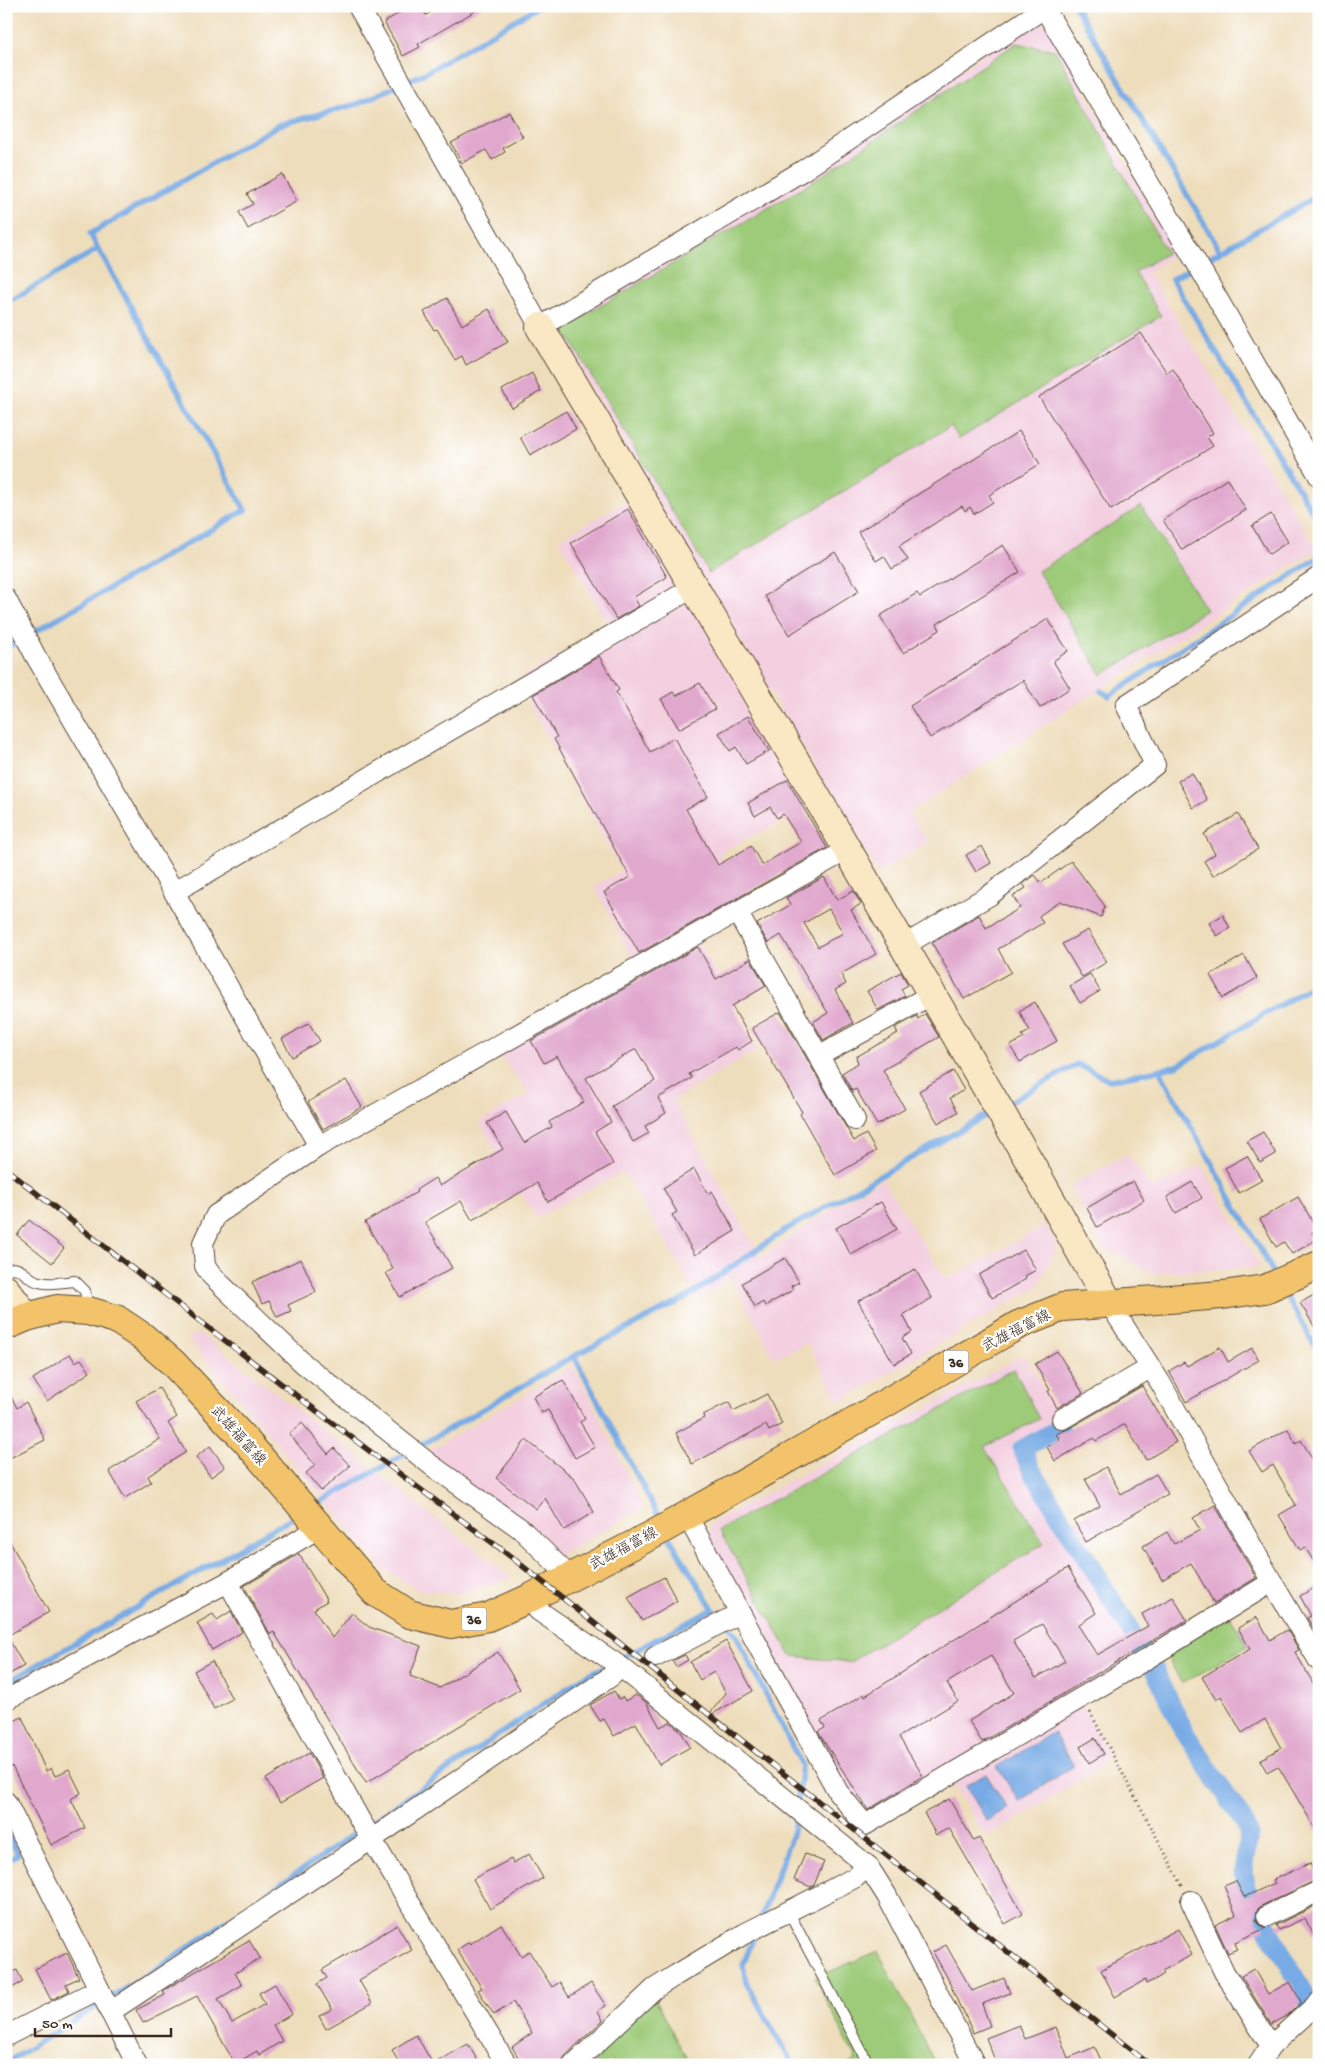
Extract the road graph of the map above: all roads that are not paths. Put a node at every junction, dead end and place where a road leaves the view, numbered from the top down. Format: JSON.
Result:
{"nodes":[{"id":1,"x":358,"y":6,"type":"edge"},
{"id":2,"x":1045,"y":7,"type":"edge"},
{"id":3,"x":540,"y":327,"type":"junction"},
{"id":4,"x":1319,"y":476,"type":"edge"},
{"id":5,"x":1319,"y":577,"type":"edge"},
{"id":6,"x":694,"y":587,"type":"junction"},
{"id":7,"x":6,"y":599,"type":"edge"},
{"id":8,"x":847,"y":850,"type":"junction"},
{"id":9,"x":174,"y":892,"type":"junction"},
{"id":10,"x":737,"y":912,"type":"junction"},
{"id":11,"x":903,"y":946,"type":"junction"},
{"id":12,"x":931,"y":994,"type":"junction"},
{"id":13,"x":820,"y":1055,"type":"junction"},
{"id":14,"x":854,"y":1120,"type":"dead end"},
{"id":15,"x":319,"y":1146,"type":"junction"},
{"id":16,"x":1319,"y":1264,"type":"edge"},
{"id":17,"x":6,"y":1270,"type":"edge"},
{"id":18,"x":6,"y":1290,"type":"edge"},
{"id":19,"x":1109,"y":1303,"type":"junction"},
{"id":20,"x":88,"y":1310,"type":"junction"},
{"id":21,"x":16,"y":1321,"type":"edge"},
{"id":22,"x":1155,"y":1375,"type":"junction"},
{"id":23,"x":1062,"y":1419,"type":"dead end"},
{"id":24,"x":312,"y":1518,"type":"junction"},
{"id":25,"x":671,"y":1523,"type":"junction"},
{"id":26,"x":570,"y":1576,"type":"junction"},
{"id":27,"x":228,"y":1582,"type":"junction"},
{"id":28,"x":1272,"y":1582,"type":"junction"},
{"id":29,"x":528,"y":1599,"type":"junction"},
{"id":30,"x":736,"y":1614,"type":"junction"},
{"id":31,"x":655,"y":1657,"type":"dead end"},
{"id":32,"x":1319,"y":1661,"type":"edge"},
{"id":33,"x":614,"y":1662,"type":"junction"},
{"id":34,"x":6,"y":1700,"type":"edge"},
{"id":35,"x":6,"y":1802,"type":"edge"},
{"id":36,"x":372,"y":1832,"type":"junction"},
{"id":37,"x":868,"y":1866,"type":"junction"},
{"id":38,"x":1319,"y":1891,"type":"edge"},
{"id":39,"x":1191,"y":1901,"type":"road end"},
{"id":40,"x":780,"y":1916,"type":"junction"},
{"id":41,"x":1267,"y":1916,"type":"dead end"},
{"id":42,"x":105,"y":2001,"type":"junction"},
{"id":43,"x":1312,"y":2008,"type":"edge"},
{"id":44,"x":6,"y":2036,"type":"edge"},
{"id":45,"x":1271,"y":2046,"type":"junction"},
{"id":46,"x":137,"y":2065,"type":"edge"},
{"id":47,"x":507,"y":2065,"type":"edge"},
{"id":48,"x":573,"y":2065,"type":"edge"},
{"id":49,"x":869,"y":2065,"type":"edge"},
{"id":50,"x":975,"y":2065,"type":"edge"},
{"id":51,"x":1258,"y":2065,"type":"edge"}],
"edges":[{"from":1,"to":3,"type":"street"},
{"from":2,"to":3,"type":"street"},
{"from":2,"to":4,"type":"street"},
{"from":3,"to":6,"type":"street"},
{"from":5,"to":11,"type":"street"},
{"from":6,"to":8,"type":"street"},
{"from":6,"to":9,"type":"street"},
{"from":7,"to":9,"type":"street"},
{"from":8,"to":10,"type":"street"},
{"from":8,"to":11,"type":"street"},
{"from":9,"to":15,"type":"street"},
{"from":10,"to":13,"type":"street"},
{"from":10,"to":15,"type":"street"},
{"from":11,"to":12,"type":"street"},
{"from":12,"to":13,"type":"street"},
{"from":12,"to":19,"type":"street"},
{"from":13,"to":14,"type":"street"},
{"from":15,"to":26,"type":"street"},
{"from":16,"to":19,"type":"main road","name":"武雄福富線","number":"36"},
{"from":17,"to":20,"type":"lane"},
{"from":18,"to":21,"type":"street"},
{"from":19,"to":22,"type":"street"},
{"from":19,"to":25,"type":"main road","name":"武雄福富線","number":"36"},
{"from":20,"to":21,"type":"main road","name":"武雄福富線","number":"36"},
{"from":20,"to":24,"type":"main road","name":"武雄福富線","number":"36"},
{"from":22,"to":23,"type":"street"},
{"from":22,"to":28,"type":"street"},
{"from":24,"to":27,"type":"street"},
{"from":24,"to":29,"type":"main road","name":"武雄福富線","number":"36"},
{"from":25,"to":26,"type":"main road","name":"武雄福富線","number":"36"},
{"from":25,"to":30,"type":"street"},
{"from":26,"to":29,"type":"main road","name":"武雄福富線","number":"36"},
{"from":27,"to":34,"type":"street"},
{"from":27,"to":36,"type":"street"},
{"from":28,"to":30,"type":"street"},
{"from":28,"to":32,"type":"street"},
{"from":29,"to":33,"type":"street"},
{"from":30,"to":31,"type":"street"},
{"from":33,"to":36,"type":"street"},
{"from":33,"to":37,"type":"street"},
{"from":35,"to":42,"type":"street"},
{"from":36,"to":42,"type":"street"},
{"from":36,"to":47,"type":"street"},
{"from":37,"to":40,"type":"street"},
{"from":37,"to":50,"type":"street"},
{"from":38,"to":41,"type":"street"},
{"from":39,"to":45,"type":"street"},
{"from":40,"to":48,"type":"street"},
{"from":40,"to":49,"type":"lane"},
{"from":42,"to":44,"type":"street"},
{"from":42,"to":46,"type":"street"},
{"from":43,"to":45,"type":"street"},
{"from":45,"to":51,"type":"street"}]}
